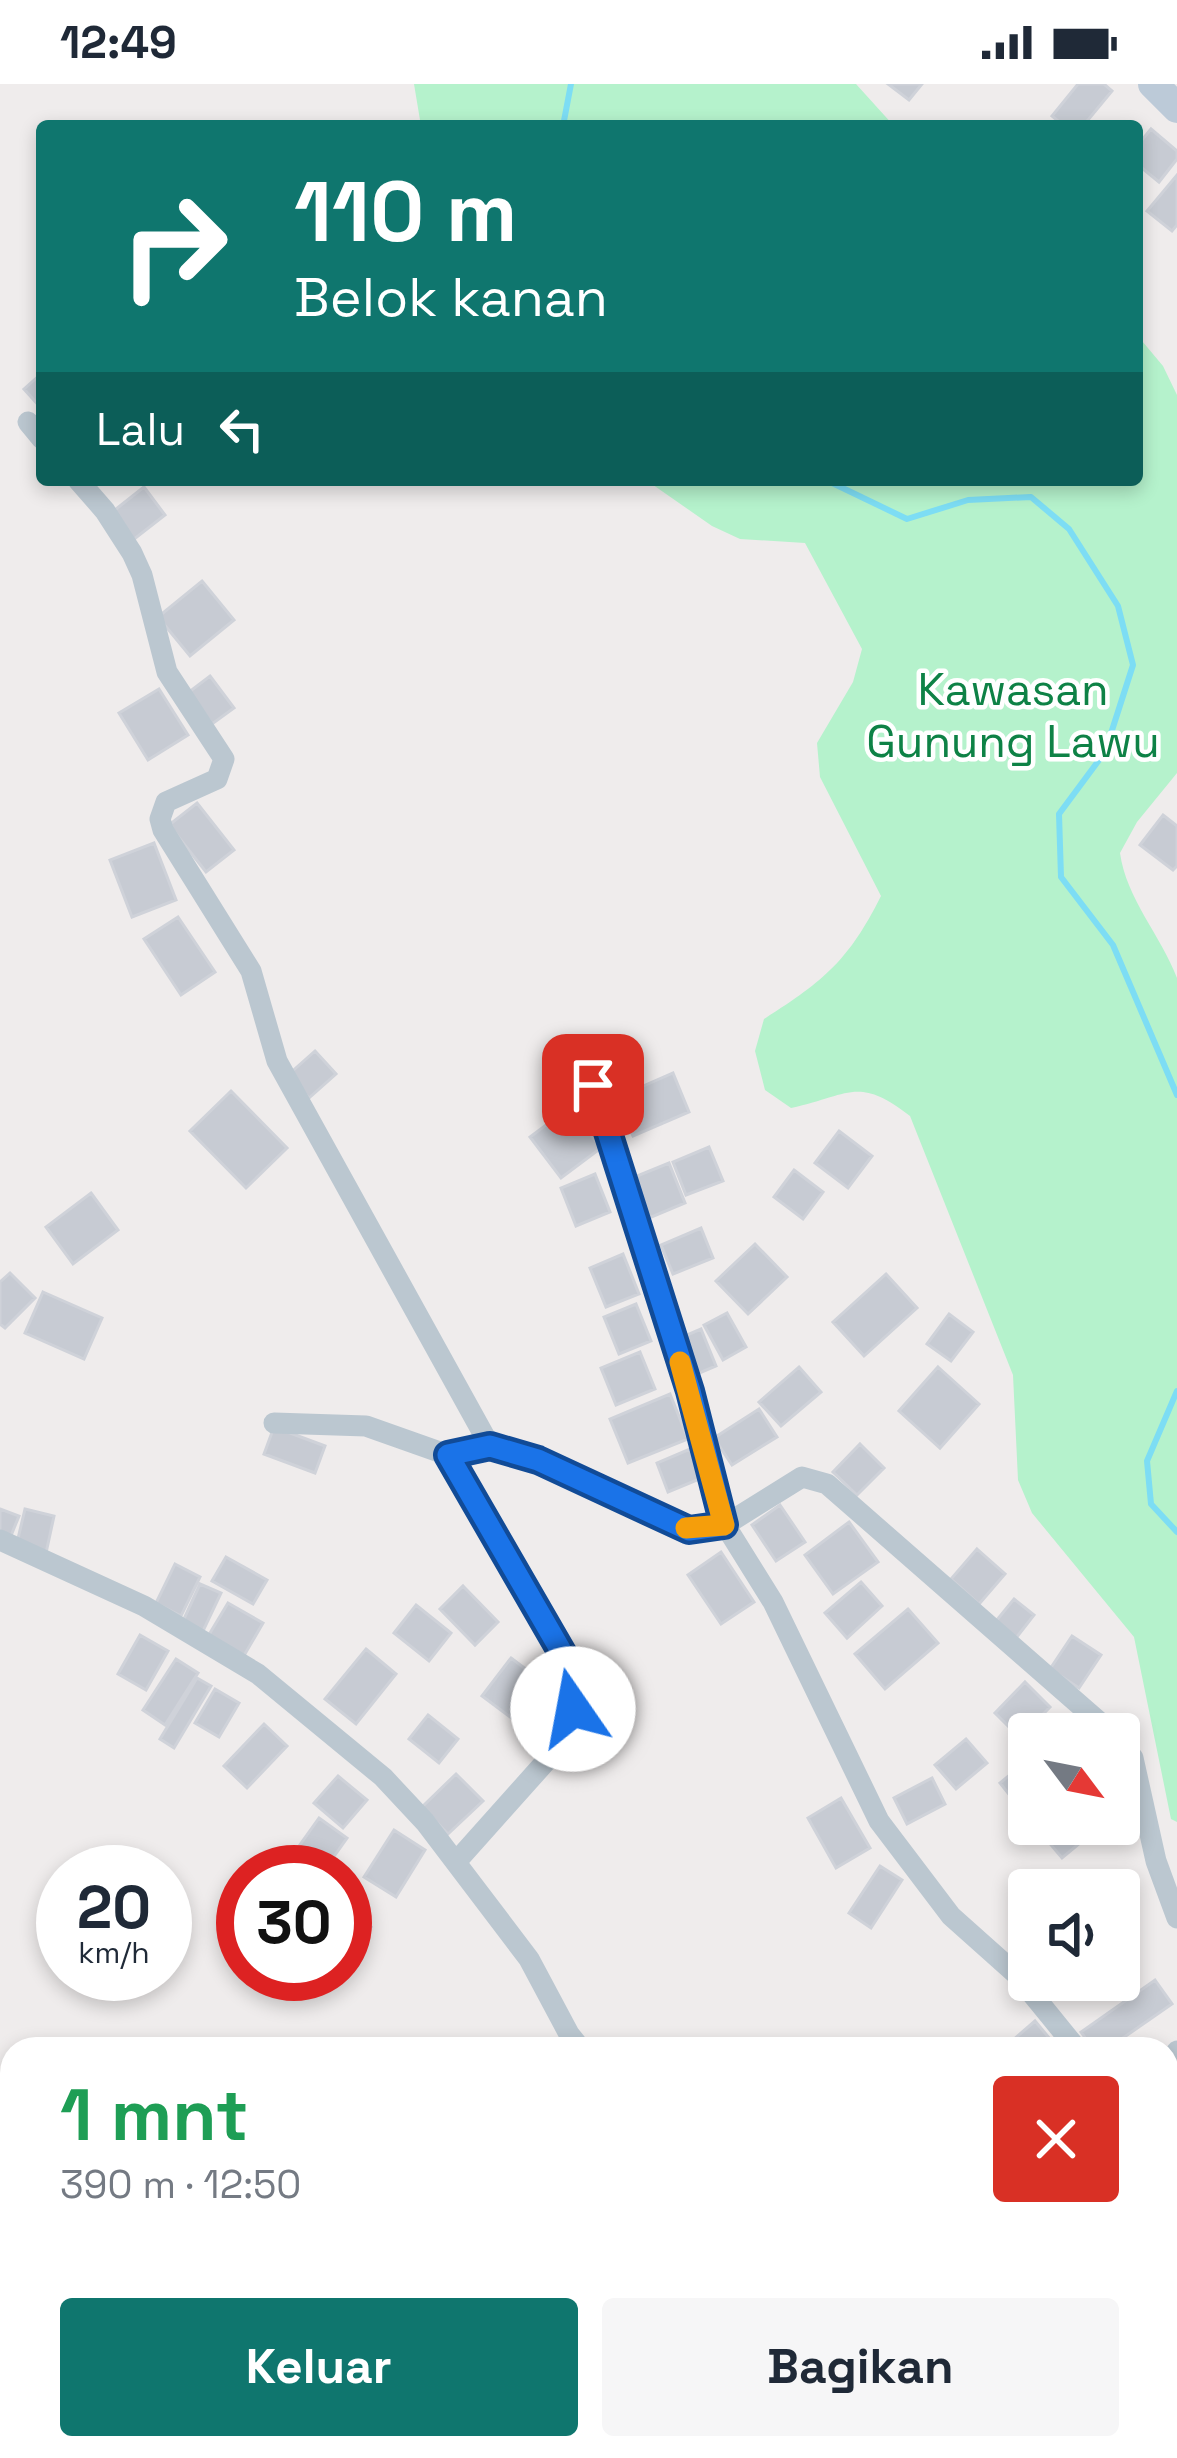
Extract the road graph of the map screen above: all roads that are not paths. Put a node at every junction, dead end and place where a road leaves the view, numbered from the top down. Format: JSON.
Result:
{"nodes":[{"id":1,"x":1153,"y":84,"type":"edge"},
{"id":2,"x":1177,"y":108,"type":"edge"},
{"id":3,"x":83,"y":486,"type":"edge"},
{"id":4,"x":593,"y":1085,"type":"dead end"},
{"id":5,"x":274,"y":1423,"type":"dead end"},
{"id":6,"x":490,"y":1446,"type":"junction"},
{"id":7,"x":448,"y":1455,"type":"junction"},
{"id":8,"x":724,"y":1525,"type":"junction"},
{"id":9,"x":0,"y":1540,"type":"edge"},
{"id":10,"x":1089,"y":1713,"type":"edge"},
{"id":11,"x":1140,"y":1789,"type":"edge"},
{"id":12,"x":455,"y":1862,"type":"junction"},
{"id":13,"x":1177,"y":1918,"type":"edge"},
{"id":14,"x":571,"y":2037,"type":"edge"},
{"id":15,"x":1067,"y":2037,"type":"edge"}],
"edges":[{"from":1,"to":2,"type":"main road"},
{"from":3,"to":6,"type":"street"},
{"from":4,"to":8,"type":"street"},
{"from":5,"to":7,"type":"street"},
{"from":6,"to":7,"type":"street"},
{"from":6,"to":8,"type":"street"},
{"from":7,"to":12,"type":"street"},
{"from":8,"to":10,"type":"street"},
{"from":8,"to":15,"type":"street"},
{"from":9,"to":12,"type":"street"},
{"from":11,"to":13,"type":"street"},
{"from":12,"to":14,"type":"street"}]}
